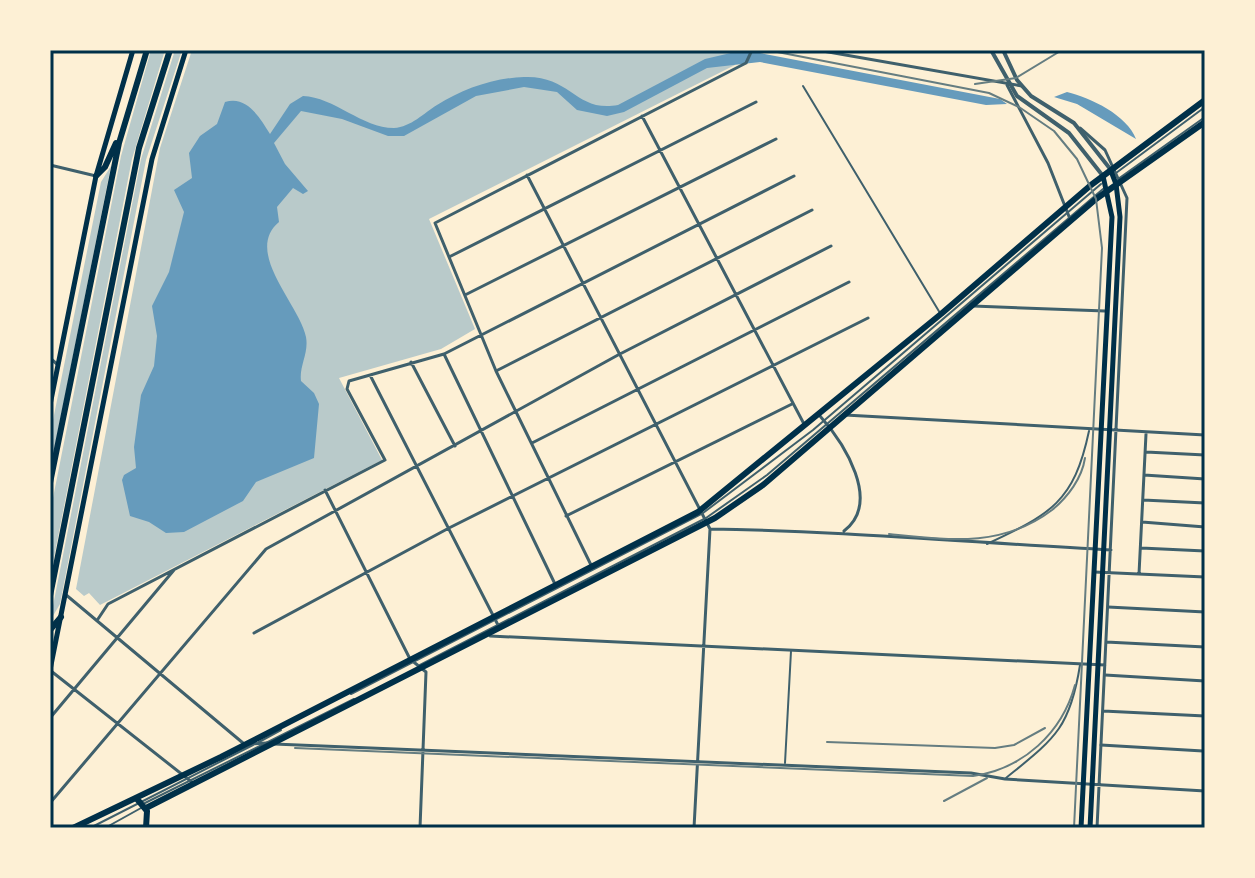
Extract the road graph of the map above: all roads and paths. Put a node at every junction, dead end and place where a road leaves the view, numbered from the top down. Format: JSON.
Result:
{"nodes":[{"id":1,"x":133,"y":50,"type":"edge"},
{"id":2,"x":147,"y":50,"type":"edge"},
{"id":3,"x":170,"y":50,"type":"edge"},
{"id":4,"x":186,"y":50,"type":"edge"},
{"id":5,"x":752,"y":50,"type":"edge"},
{"id":6,"x":817,"y":50,"type":"edge"},
{"id":7,"x":991,"y":50,"type":"edge"},
{"id":8,"x":1003,"y":50,"type":"edge"},
{"id":9,"x":1007,"y":85,"type":"junction"},
{"id":10,"x":803,"y":86,"type":"dead end"},
{"id":11,"x":1022,"y":86,"type":"junction"},
{"id":12,"x":1205,"y":100,"type":"edge"},
{"id":13,"x":756,"y":102,"type":"dead end"},
{"id":14,"x":1205,"y":107,"type":"edge"},
{"id":15,"x":642,"y":116,"type":"junction"},
{"id":16,"x":1205,"y":120,"type":"edge"},
{"id":17,"x":125,"y":121,"type":"junction"},
{"id":18,"x":776,"y":139,"type":"dead end"},
{"id":19,"x":660,"y":151,"type":"junction"},
{"id":20,"x":50,"y":165,"type":"edge"},
{"id":21,"x":527,"y":175,"type":"junction"},
{"id":22,"x":96,"y":176,"type":"junction"},
{"id":23,"x":794,"y":176,"type":"dead end"},
{"id":24,"x":1116,"y":176,"type":"junction"},
{"id":25,"x":1106,"y":183,"type":"junction"},
{"id":26,"x":678,"y":187,"type":"junction"},
{"id":27,"x":544,"y":209,"type":"junction"},
{"id":28,"x":812,"y":210,"type":"dead end"},
{"id":29,"x":1068,"y":213,"type":"junction"},
{"id":30,"x":697,"y":225,"type":"junction"},
{"id":31,"x":563,"y":245,"type":"junction"},
{"id":32,"x":831,"y":246,"type":"dead end"},
{"id":33,"x":449,"y":257,"type":"junction"},
{"id":34,"x":715,"y":260,"type":"junction"},
{"id":35,"x":849,"y":282,"type":"dead end"},
{"id":36,"x":582,"y":283,"type":"junction"},
{"id":37,"x":465,"y":295,"type":"junction"},
{"id":38,"x":737,"y":296,"type":"junction"},
{"id":39,"x":969,"y":306,"type":"junction"},
{"id":40,"x":1106,"y":311,"type":"junction"},
{"id":41,"x":1119,"y":312,"type":"junction"},
{"id":42,"x":941,"y":314,"type":"junction"},
{"id":43,"x":600,"y":318,"type":"junction"},
{"id":44,"x":868,"y":318,"type":"dead end"},
{"id":45,"x":755,"y":331,"type":"junction"},
{"id":46,"x":480,"y":333,"type":"junction"},
{"id":47,"x":444,"y":354,"type":"junction"},
{"id":48,"x":618,"y":355,"type":"junction"},
{"id":49,"x":50,"y":358,"type":"edge"},
{"id":50,"x":411,"y":362,"type":"junction"},
{"id":51,"x":58,"y":365,"type":"junction"},
{"id":52,"x":773,"y":367,"type":"junction"},
{"id":53,"x":496,"y":371,"type":"junction"},
{"id":54,"x":370,"y":375,"type":"junction"},
{"id":55,"x":636,"y":390,"type":"junction"},
{"id":56,"x":792,"y":404,"type":"junction"},
{"id":57,"x":50,"y":405,"type":"edge"},
{"id":58,"x":515,"y":411,"type":"junction"},
{"id":59,"x":841,"y":415,"type":"junction"},
{"id":60,"x":824,"y":420,"type":"junction"},
{"id":61,"x":654,"y":425,"type":"junction"},
{"id":62,"x":805,"y":425,"type":"junction"},
{"id":63,"x":1090,"y":429,"type":"junction"},
{"id":64,"x":1100,"y":430,"type":"junction"},
{"id":65,"x":1113,"y":430,"type":"junction"},
{"id":66,"x":483,"y":431,"type":"junction"},
{"id":67,"x":1146,"y":432,"type":"junction"},
{"id":68,"x":1205,"y":435,"type":"edge"},
{"id":69,"x":530,"y":444,"type":"junction"},
{"id":70,"x":455,"y":446,"type":"junction"},
{"id":71,"x":1146,"y":452,"type":"junction"},
{"id":72,"x":1205,"y":455,"type":"edge"},
{"id":73,"x":673,"y":462,"type":"junction"},
{"id":74,"x":417,"y":467,"type":"junction"},
{"id":75,"x":1144,"y":475,"type":"junction"},
{"id":76,"x":548,"y":479,"type":"junction"},
{"id":77,"x":1205,"y":479,"type":"edge"},
{"id":78,"x":50,"y":483,"type":"edge"},
{"id":79,"x":325,"y":490,"type":"junction"},
{"id":80,"x":512,"y":497,"type":"junction"},
{"id":81,"x":1143,"y":500,"type":"junction"},
{"id":82,"x":1205,"y":503,"type":"edge"},
{"id":83,"x":335,"y":510,"type":"junction"},
{"id":84,"x":566,"y":516,"type":"junction"},
{"id":85,"x":703,"y":520,"type":"junction"},
{"id":86,"x":1142,"y":522,"type":"junction"},
{"id":87,"x":1205,"y":527,"type":"edge"},
{"id":88,"x":449,"y":528,"type":"junction"},
{"id":89,"x":844,"y":531,"type":"junction"},
{"id":90,"x":987,"y":544,"type":"junction"},
{"id":91,"x":1141,"y":548,"type":"junction"},
{"id":92,"x":1094,"y":549,"type":"junction"},
{"id":93,"x":1107,"y":550,"type":"junction"},
{"id":94,"x":1205,"y":551,"type":"edge"},
{"id":95,"x":177,"y":567,"type":"junction"},
{"id":96,"x":592,"y":567,"type":"junction"},
{"id":97,"x":366,"y":572,"type":"junction"},
{"id":98,"x":1094,"y":572,"type":"junction"},
{"id":99,"x":1106,"y":572,"type":"junction"},
{"id":100,"x":1139,"y":574,"type":"junction"},
{"id":101,"x":1205,"y":577,"type":"edge"},
{"id":102,"x":555,"y":585,"type":"junction"},
{"id":103,"x":65,"y":594,"type":"junction"},
{"id":104,"x":50,"y":596,"type":"edge"},
{"id":105,"x":1108,"y":607,"type":"junction"},
{"id":106,"x":1205,"y":612,"type":"edge"},
{"id":107,"x":61,"y":617,"type":"junction"},
{"id":108,"x":98,"y":619,"type":"junction"},
{"id":109,"x":497,"y":622,"type":"junction"},
{"id":110,"x":50,"y":630,"type":"edge"},
{"id":111,"x":476,"y":632,"type":"junction"},
{"id":112,"x":254,"y":633,"type":"dead end"},
{"id":113,"x":117,"y":636,"type":"junction"},
{"id":114,"x":1106,"y":642,"type":"junction"},
{"id":115,"x":702,"y":647,"type":"junction"},
{"id":116,"x":1205,"y":647,"type":"edge"},
{"id":117,"x":791,"y":651,"type":"junction"},
{"id":118,"x":413,"y":661,"type":"junction"},
{"id":119,"x":1081,"y":664,"type":"junction"},
{"id":120,"x":1089,"y":664,"type":"junction"},
{"id":121,"x":1102,"y":665,"type":"junction"},
{"id":122,"x":422,"y":666,"type":"junction"},
{"id":123,"x":50,"y":670,"type":"edge"},
{"id":124,"x":162,"y":674,"type":"junction"},
{"id":125,"x":1105,"y":675,"type":"junction"},
{"id":126,"x":1205,"y":681,"type":"edge"},
{"id":127,"x":74,"y":689,"type":"junction"},
{"id":128,"x":1103,"y":711,"type":"junction"},
{"id":129,"x":1205,"y":716,"type":"edge"},
{"id":130,"x":50,"y":718,"type":"edge"},
{"id":131,"x":119,"y":724,"type":"junction"},
{"id":132,"x":257,"y":743,"type":"junction"},
{"id":133,"x":245,"y":744,"type":"junction"},
{"id":134,"x":268,"y":744,"type":"junction"},
{"id":135,"x":1101,"y":745,"type":"junction"},
{"id":136,"x":424,"y":750,"type":"junction"},
{"id":137,"x":1203,"y":751,"type":"edge"},
{"id":138,"x":697,"y":760,"type":"junction"},
{"id":139,"x":785,"y":764,"type":"junction"},
{"id":140,"x":189,"y":779,"type":"junction"},
{"id":141,"x":1005,"y":779,"type":"junction"},
{"id":142,"x":1083,"y":784,"type":"junction"},
{"id":143,"x":1096,"y":784,"type":"junction"},
{"id":144,"x":1205,"y":791,"type":"edge"},
{"id":145,"x":50,"y":803,"type":"edge"},
{"id":146,"x":142,"y":803,"type":"junction"},
{"id":147,"x":73,"y":828,"type":"edge"},
{"id":148,"x":90,"y":828,"type":"edge"},
{"id":149,"x":105,"y":828,"type":"edge"},
{"id":150,"x":146,"y":828,"type":"edge"},
{"id":151,"x":420,"y":828,"type":"edge"},
{"id":152,"x":694,"y":828,"type":"edge"},
{"id":153,"x":1081,"y":828,"type":"edge"},
{"id":154,"x":1090,"y":828,"type":"edge"},
{"id":155,"x":1097,"y":828,"type":"edge"}],
"edges":[{"from":1,"to":22,"type":"main road"},
{"from":2,"to":17,"type":"main road"},
{"from":3,"to":104,"type":"main road"},
{"from":4,"to":103,"type":"main road"},
{"from":5,"to":15,"type":"street"},
{"from":6,"to":9,"type":"street"},
{"from":7,"to":9,"type":"street"},
{"from":8,"to":11,"type":"street"},
{"from":9,"to":11,"type":"street"},
{"from":9,"to":25,"type":"street"},
{"from":9,"to":29,"type":"street"},
{"from":10,"to":42,"type":"lane"},
{"from":11,"to":24,"type":"street"},
{"from":12,"to":24,"type":"main road"},
{"from":13,"to":19,"type":"street"},
{"from":14,"to":24,"type":"lane"},
{"from":15,"to":19,"type":"street"},
{"from":15,"to":21,"type":"street"},
{"from":16,"to":24,"type":"main road"},
{"from":17,"to":22,"type":"main road"},
{"from":17,"to":78,"type":"main road"},
{"from":18,"to":26,"type":"street"},
{"from":19,"to":26,"type":"street"},
{"from":19,"to":27,"type":"street"},
{"from":20,"to":22,"type":"street"},
{"from":21,"to":27,"type":"street"},
{"from":21,"to":33,"type":"street"},
{"from":22,"to":51,"type":"main road"},
{"from":23,"to":30,"type":"street"},
{"from":24,"to":25,"type":"main road"},
{"from":24,"to":25,"type":"main road"},
{"from":24,"to":41,"type":"main road"},
{"from":25,"to":29,"type":"main road"},
{"from":25,"to":29,"type":"main road"},
{"from":25,"to":40,"type":"main road"},
{"from":26,"to":30,"type":"street"},
{"from":26,"to":31,"type":"street"},
{"from":27,"to":31,"type":"street"},
{"from":27,"to":33,"type":"street"},
{"from":28,"to":34,"type":"street"},
{"from":29,"to":39,"type":"main road"},
{"from":29,"to":42,"type":"main road"},
{"from":29,"to":60,"type":"lane"},
{"from":30,"to":34,"type":"street"},
{"from":30,"to":36,"type":"street"},
{"from":31,"to":36,"type":"street"},
{"from":31,"to":37,"type":"street"},
{"from":32,"to":38,"type":"street"},
{"from":33,"to":37,"type":"street"},
{"from":34,"to":38,"type":"street"},
{"from":34,"to":43,"type":"street"},
{"from":35,"to":45,"type":"street"},
{"from":36,"to":43,"type":"street"},
{"from":36,"to":46,"type":"street"},
{"from":37,"to":46,"type":"street"},
{"from":38,"to":45,"type":"street"},
{"from":38,"to":48,"type":"street"},
{"from":39,"to":40,"type":"street"},
{"from":39,"to":59,"type":"main road"},
{"from":40,"to":41,"type":"street"},
{"from":40,"to":64,"type":"main road"},
{"from":41,"to":65,"type":"main road"},
{"from":42,"to":60,"type":"main road"},
{"from":43,"to":48,"type":"street"},
{"from":43,"to":53,"type":"street"},
{"from":44,"to":52,"type":"street"},
{"from":45,"to":52,"type":"street"},
{"from":45,"to":55,"type":"street"},
{"from":46,"to":47,"type":"street"},
{"from":46,"to":53,"type":"street"},
{"from":47,"to":50,"type":"street"},
{"from":47,"to":66,"type":"street"},
{"from":48,"to":55,"type":"street"},
{"from":48,"to":58,"type":"street"},
{"from":49,"to":51,"type":"street"},
{"from":50,"to":54,"type":"street"},
{"from":50,"to":70,"type":"street"},
{"from":51,"to":57,"type":"main road"},
{"from":52,"to":56,"type":"street"},
{"from":52,"to":61,"type":"street"},
{"from":53,"to":58,"type":"street"},
{"from":54,"to":74,"type":"street"},
{"from":54,"to":79,"type":"street"},
{"from":55,"to":61,"type":"street"},
{"from":55,"to":69,"type":"street"},
{"from":56,"to":62,"type":"street"},
{"from":56,"to":73,"type":"street"},
{"from":58,"to":66,"type":"street"},
{"from":58,"to":69,"type":"street"},
{"from":59,"to":60,"type":"main road"},
{"from":59,"to":63,"type":"street"},
{"from":60,"to":62,"type":"main road"},
{"from":60,"to":85,"type":"lane"},
{"from":60,"to":85,"type":"main road"},
{"from":60,"to":89,"type":"street"},
{"from":61,"to":73,"type":"street"},
{"from":61,"to":76,"type":"street"},
{"from":62,"to":85,"type":"main road"},
{"from":63,"to":64,"type":"street"},
{"from":63,"to":90,"type":"lane"},
{"from":64,"to":65,"type":"street"},
{"from":64,"to":92,"type":"main road"},
{"from":65,"to":67,"type":"street"},
{"from":65,"to":93,"type":"main road"},
{"from":66,"to":70,"type":"street"},
{"from":66,"to":80,"type":"street"},
{"from":67,"to":68,"type":"street"},
{"from":67,"to":71,"type":"street"},
{"from":69,"to":76,"type":"street"},
{"from":70,"to":74,"type":"street"},
{"from":71,"to":72,"type":"street"},
{"from":71,"to":75,"type":"street"},
{"from":73,"to":84,"type":"street"},
{"from":73,"to":85,"type":"street"},
{"from":74,"to":83,"type":"street"},
{"from":74,"to":88,"type":"street"},
{"from":75,"to":77,"type":"street"},
{"from":75,"to":81,"type":"street"},
{"from":76,"to":80,"type":"street"},
{"from":76,"to":84,"type":"street"},
{"from":79,"to":83,"type":"street"},
{"from":79,"to":95,"type":"street"},
{"from":80,"to":88,"type":"street"},
{"from":80,"to":102,"type":"street"},
{"from":81,"to":82,"type":"street"},
{"from":81,"to":86,"type":"street"},
{"from":83,"to":97,"type":"street"},
{"from":83,"to":124,"type":"street"},
{"from":84,"to":96,"type":"street"},
{"from":85,"to":89,"type":"street"},
{"from":85,"to":96,"type":"main road"},
{"from":85,"to":109,"type":"main road"},
{"from":85,"to":115,"type":"street"},
{"from":86,"to":87,"type":"street"},
{"from":86,"to":91,"type":"street"},
{"from":88,"to":97,"type":"street"},
{"from":88,"to":109,"type":"street"},
{"from":89,"to":90,"type":"street"},
{"from":90,"to":92,"type":"street"},
{"from":91,"to":94,"type":"street"},
{"from":91,"to":100,"type":"street"},
{"from":92,"to":93,"type":"street"},
{"from":92,"to":98,"type":"main road"},
{"from":93,"to":99,"type":"main road"},
{"from":95,"to":108,"type":"street"},
{"from":95,"to":113,"type":"street"},
{"from":96,"to":102,"type":"main road"},
{"from":97,"to":112,"type":"street"},
{"from":97,"to":118,"type":"street"},
{"from":98,"to":99,"type":"street"},
{"from":98,"to":120,"type":"main road"},
{"from":99,"to":100,"type":"street"},
{"from":99,"to":105,"type":"street"},
{"from":99,"to":121,"type":"main road"},
{"from":100,"to":101,"type":"street"},
{"from":102,"to":109,"type":"main road"},
{"from":103,"to":107,"type":"main road"},
{"from":103,"to":108,"type":"street"},
{"from":105,"to":106,"type":"street"},
{"from":105,"to":114,"type":"street"},
{"from":107,"to":110,"type":"main road"},
{"from":107,"to":123,"type":"main road"},
{"from":108,"to":113,"type":"street"},
{"from":109,"to":111,"type":"main road"},
{"from":109,"to":111,"type":"main road"},
{"from":111,"to":115,"type":"street"},
{"from":111,"to":118,"type":"main road"},
{"from":111,"to":122,"type":"main road"},
{"from":113,"to":124,"type":"street"},
{"from":113,"to":127,"type":"street"},
{"from":114,"to":116,"type":"street"},
{"from":114,"to":121,"type":"street"},
{"from":115,"to":117,"type":"street"},
{"from":115,"to":138,"type":"street"},
{"from":117,"to":119,"type":"street"},
{"from":117,"to":139,"type":"lane"},
{"from":118,"to":122,"type":"street"},
{"from":118,"to":132,"type":"lane"},
{"from":118,"to":133,"type":"main road"},
{"from":119,"to":120,"type":"street"},
{"from":119,"to":141,"type":"lane"},
{"from":120,"to":121,"type":"street"},
{"from":120,"to":142,"type":"main road"},
{"from":121,"to":125,"type":"street"},
{"from":121,"to":143,"type":"main road"},
{"from":122,"to":134,"type":"main road"},
{"from":122,"to":136,"type":"street"},
{"from":123,"to":127,"type":"street"},
{"from":124,"to":131,"type":"street"},
{"from":124,"to":133,"type":"street"},
{"from":125,"to":126,"type":"street"},
{"from":125,"to":128,"type":"street"},
{"from":127,"to":130,"type":"street"},
{"from":127,"to":131,"type":"street"},
{"from":128,"to":129,"type":"street"},
{"from":128,"to":135,"type":"street"},
{"from":131,"to":140,"type":"street"},
{"from":131,"to":145,"type":"street"},
{"from":132,"to":133,"type":"street"},
{"from":132,"to":134,"type":"street"},
{"from":132,"to":140,"type":"lane"},
{"from":133,"to":140,"type":"main road"},
{"from":134,"to":136,"type":"street"},
{"from":134,"to":140,"type":"main road"},
{"from":135,"to":137,"type":"street"},
{"from":135,"to":143,"type":"street"},
{"from":136,"to":138,"type":"street"},
{"from":136,"to":151,"type":"street"},
{"from":138,"to":139,"type":"street"},
{"from":138,"to":152,"type":"street"},
{"from":139,"to":141,"type":"street"},
{"from":140,"to":146,"type":"main road"},
{"from":140,"to":146,"type":"main road"},
{"from":141,"to":142,"type":"street"},
{"from":142,"to":143,"type":"street"},
{"from":142,"to":153,"type":"main road"},
{"from":143,"to":144,"type":"street"},
{"from":143,"to":154,"type":"main road"},
{"from":143,"to":155,"type":"street"},
{"from":146,"to":147,"type":"main road"},
{"from":146,"to":148,"type":"lane"},
{"from":146,"to":149,"type":"lane"},
{"from":146,"to":150,"type":"main road"}]}
